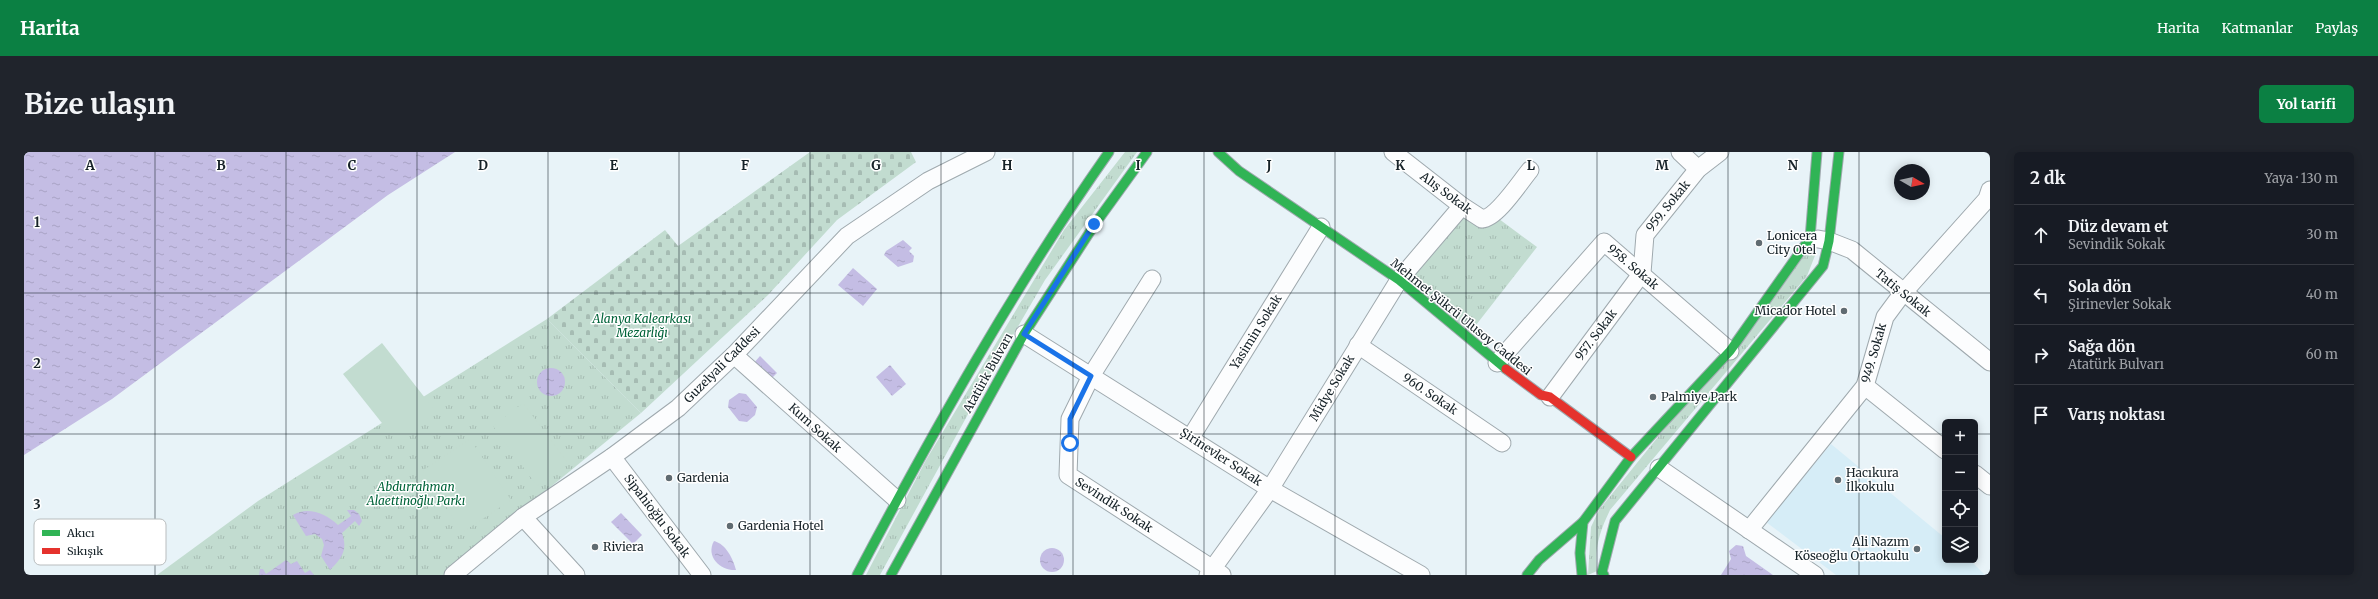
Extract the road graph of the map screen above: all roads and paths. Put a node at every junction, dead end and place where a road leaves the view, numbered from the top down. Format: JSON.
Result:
{"nodes":[{"id":1,"x":986,"y":152,"type":"edge"},
{"id":2,"x":1110,"y":152,"type":"edge"},
{"id":3,"x":1147,"y":152,"type":"edge"},
{"id":4,"x":1218,"y":152,"type":"edge"},
{"id":5,"x":1393,"y":152,"type":"edge"},
{"id":6,"x":1680,"y":152,"type":"edge"},
{"id":7,"x":1720,"y":152,"type":"edge"},
{"id":8,"x":1817,"y":152,"type":"edge"},
{"id":9,"x":1839,"y":152,"type":"edge"},
{"id":10,"x":1698,"y":169,"type":"junction"},
{"id":11,"x":1530,"y":170,"type":"dead end"},
{"id":12,"x":1989,"y":197,"type":"edge"},
{"id":13,"x":1462,"y":206,"type":"junction"},
{"id":14,"x":1321,"y":227,"type":"junction"},
{"id":15,"x":1810,"y":238,"type":"junction"},
{"id":16,"x":1829,"y":241,"type":"junction"},
{"id":17,"x":1642,"y":273,"type":"junction"},
{"id":18,"x":1152,"y":279,"type":"dead end"},
{"id":19,"x":1399,"y":280,"type":"junction"},
{"id":20,"x":1902,"y":294,"type":"junction"},
{"id":21,"x":1024,"y":334,"type":"junction"},
{"id":22,"x":1358,"y":345,"type":"junction"},
{"id":23,"x":1730,"y":350,"type":"junction"},
{"id":24,"x":734,"y":355,"type":"junction"},
{"id":25,"x":1990,"y":362,"type":"edge"},
{"id":26,"x":1497,"y":364,"type":"junction"},
{"id":27,"x":1091,"y":376,"type":"junction"},
{"id":28,"x":1865,"y":386,"type":"junction"},
{"id":29,"x":1550,"y":397,"type":"junction"},
{"id":30,"x":1191,"y":437,"type":"junction"},
{"id":31,"x":1502,"y":443,"type":"dead end"},
{"id":32,"x":1942,"y":448,"type":"edge"},
{"id":33,"x":612,"y":457,"type":"junction"},
{"id":34,"x":1632,"y":457,"type":"junction"},
{"id":35,"x":1659,"y":468,"type":"junction"},
{"id":36,"x":1978,"y":476,"type":"edge"},
{"id":37,"x":1990,"y":486,"type":"edge"},
{"id":38,"x":1270,"y":489,"type":"junction"},
{"id":39,"x":896,"y":500,"type":"junction"},
{"id":40,"x":523,"y":517,"type":"junction"},
{"id":41,"x":1583,"y":522,"type":"junction"},
{"id":42,"x":1749,"y":530,"type":"junction"},
{"id":43,"x":1215,"y":573,"type":"edge"},
{"id":44,"x":453,"y":575,"type":"edge"},
{"id":45,"x":576,"y":575,"type":"edge"},
{"id":46,"x":702,"y":575,"type":"edge"},
{"id":47,"x":857,"y":575,"type":"edge"},
{"id":48,"x":891,"y":575,"type":"edge"},
{"id":49,"x":1421,"y":575,"type":"edge"},
{"id":50,"x":1527,"y":575,"type":"edge"},
{"id":51,"x":1582,"y":575,"type":"edge"},
{"id":52,"x":1604,"y":575,"type":"edge"},
{"id":53,"x":1815,"y":575,"type":"edge"}],
"edges":[{"from":1,"to":24,"type":"street","name":"Guzelyali Caddesi"},
{"from":2,"to":39,"type":"street","name":"Atatürk Bulvarı"},
{"from":3,"to":21,"type":"street","name":"Atatürk Bulvarı"},
{"from":4,"to":14,"type":"street","name":"Mehmet Şükrü Ulusoy Caddesi"},
{"from":5,"to":13,"type":"street","name":"Alış Sokak"},
{"from":6,"to":10,"type":"street"},
{"from":7,"to":10,"type":"street","name":"959. Sokak"},
{"from":8,"to":15,"type":"street"},
{"from":9,"to":16,"type":"street"},
{"from":10,"to":17,"type":"street","name":"959. Sokak"},
{"from":11,"to":13,"type":"street","name":"Alış Sokak"},
{"from":12,"to":20,"type":"street","name":"949. Sokak"},
{"from":13,"to":19,"type":"street","name":"Midye Sokak"},
{"from":14,"to":19,"type":"street","name":"Mehmet Şükrü Ulusoy Caddesi"},
{"from":14,"to":30,"type":"street","name":"Yasimin Sokak"},
{"from":15,"to":16,"type":"street","name":"Tatiş Sokak"},
{"from":15,"to":23,"type":"street"},
{"from":16,"to":20,"type":"street","name":"Tatiş Sokak"},
{"from":16,"to":35,"type":"street"},
{"from":17,"to":23,"type":"street","name":"958. Sokak"},
{"from":17,"to":26,"type":"street","name":"958. Sokak"},
{"from":17,"to":29,"type":"street","name":"957. Sokak"},
{"from":18,"to":27,"type":"street","name":"Sevindik Sokak"},
{"from":19,"to":22,"type":"street","name":"Midye Sokak"},
{"from":19,"to":26,"type":"street","name":"Mehmet Şükrü Ulusoy Caddesi"},
{"from":20,"to":25,"type":"street","name":"Tatiş Sokak"},
{"from":20,"to":28,"type":"street","name":"949. Sokak"},
{"from":21,"to":27,"type":"street","name":"Şirinevler Sokak"},
{"from":21,"to":48,"type":"street","name":"Atatürk Bulvarı"},
{"from":22,"to":31,"type":"street","name":"960. Sokak"},
{"from":22,"to":38,"type":"street","name":"Midye Sokak"},
{"from":23,"to":34,"type":"street"},
{"from":24,"to":33,"type":"street","name":"Guzelyali Caddesi"},
{"from":24,"to":39,"type":"street","name":"Kum Sokak"},
{"from":26,"to":29,"type":"street","name":"Mehmet Şükrü Ulusoy Caddesi"},
{"from":27,"to":30,"type":"street","name":"Şirinevler Sokak"},
{"from":27,"to":43,"type":"street","name":"Sevindik Sokak"},
{"from":28,"to":32,"type":"street"},
{"from":28,"to":42,"type":"street","name":"949. Sokak"},
{"from":29,"to":34,"type":"street","name":"Mehmet Şükrü Ulusoy Caddesi"},
{"from":30,"to":38,"type":"street","name":"Şirinevler Sokak"},
{"from":33,"to":40,"type":"street","name":"Guzelyali Caddesi"},
{"from":33,"to":46,"type":"street","name":"Sipahioğlu Sokak"},
{"from":34,"to":41,"type":"street"},
{"from":35,"to":42,"type":"street"},
{"from":35,"to":52,"type":"street"},
{"from":36,"to":37,"type":"street"},
{"from":38,"to":43,"type":"street","name":"Midye Sokak"},
{"from":38,"to":49,"type":"street","name":"Şirinevler Sokak"},
{"from":39,"to":47,"type":"street","name":"Atatürk Bulvarı"},
{"from":40,"to":44,"type":"street","name":"Guzelyali Caddesi"},
{"from":40,"to":45,"type":"street"},
{"from":41,"to":50,"type":"street"},
{"from":41,"to":51,"type":"street"},
{"from":42,"to":53,"type":"street"}]}
